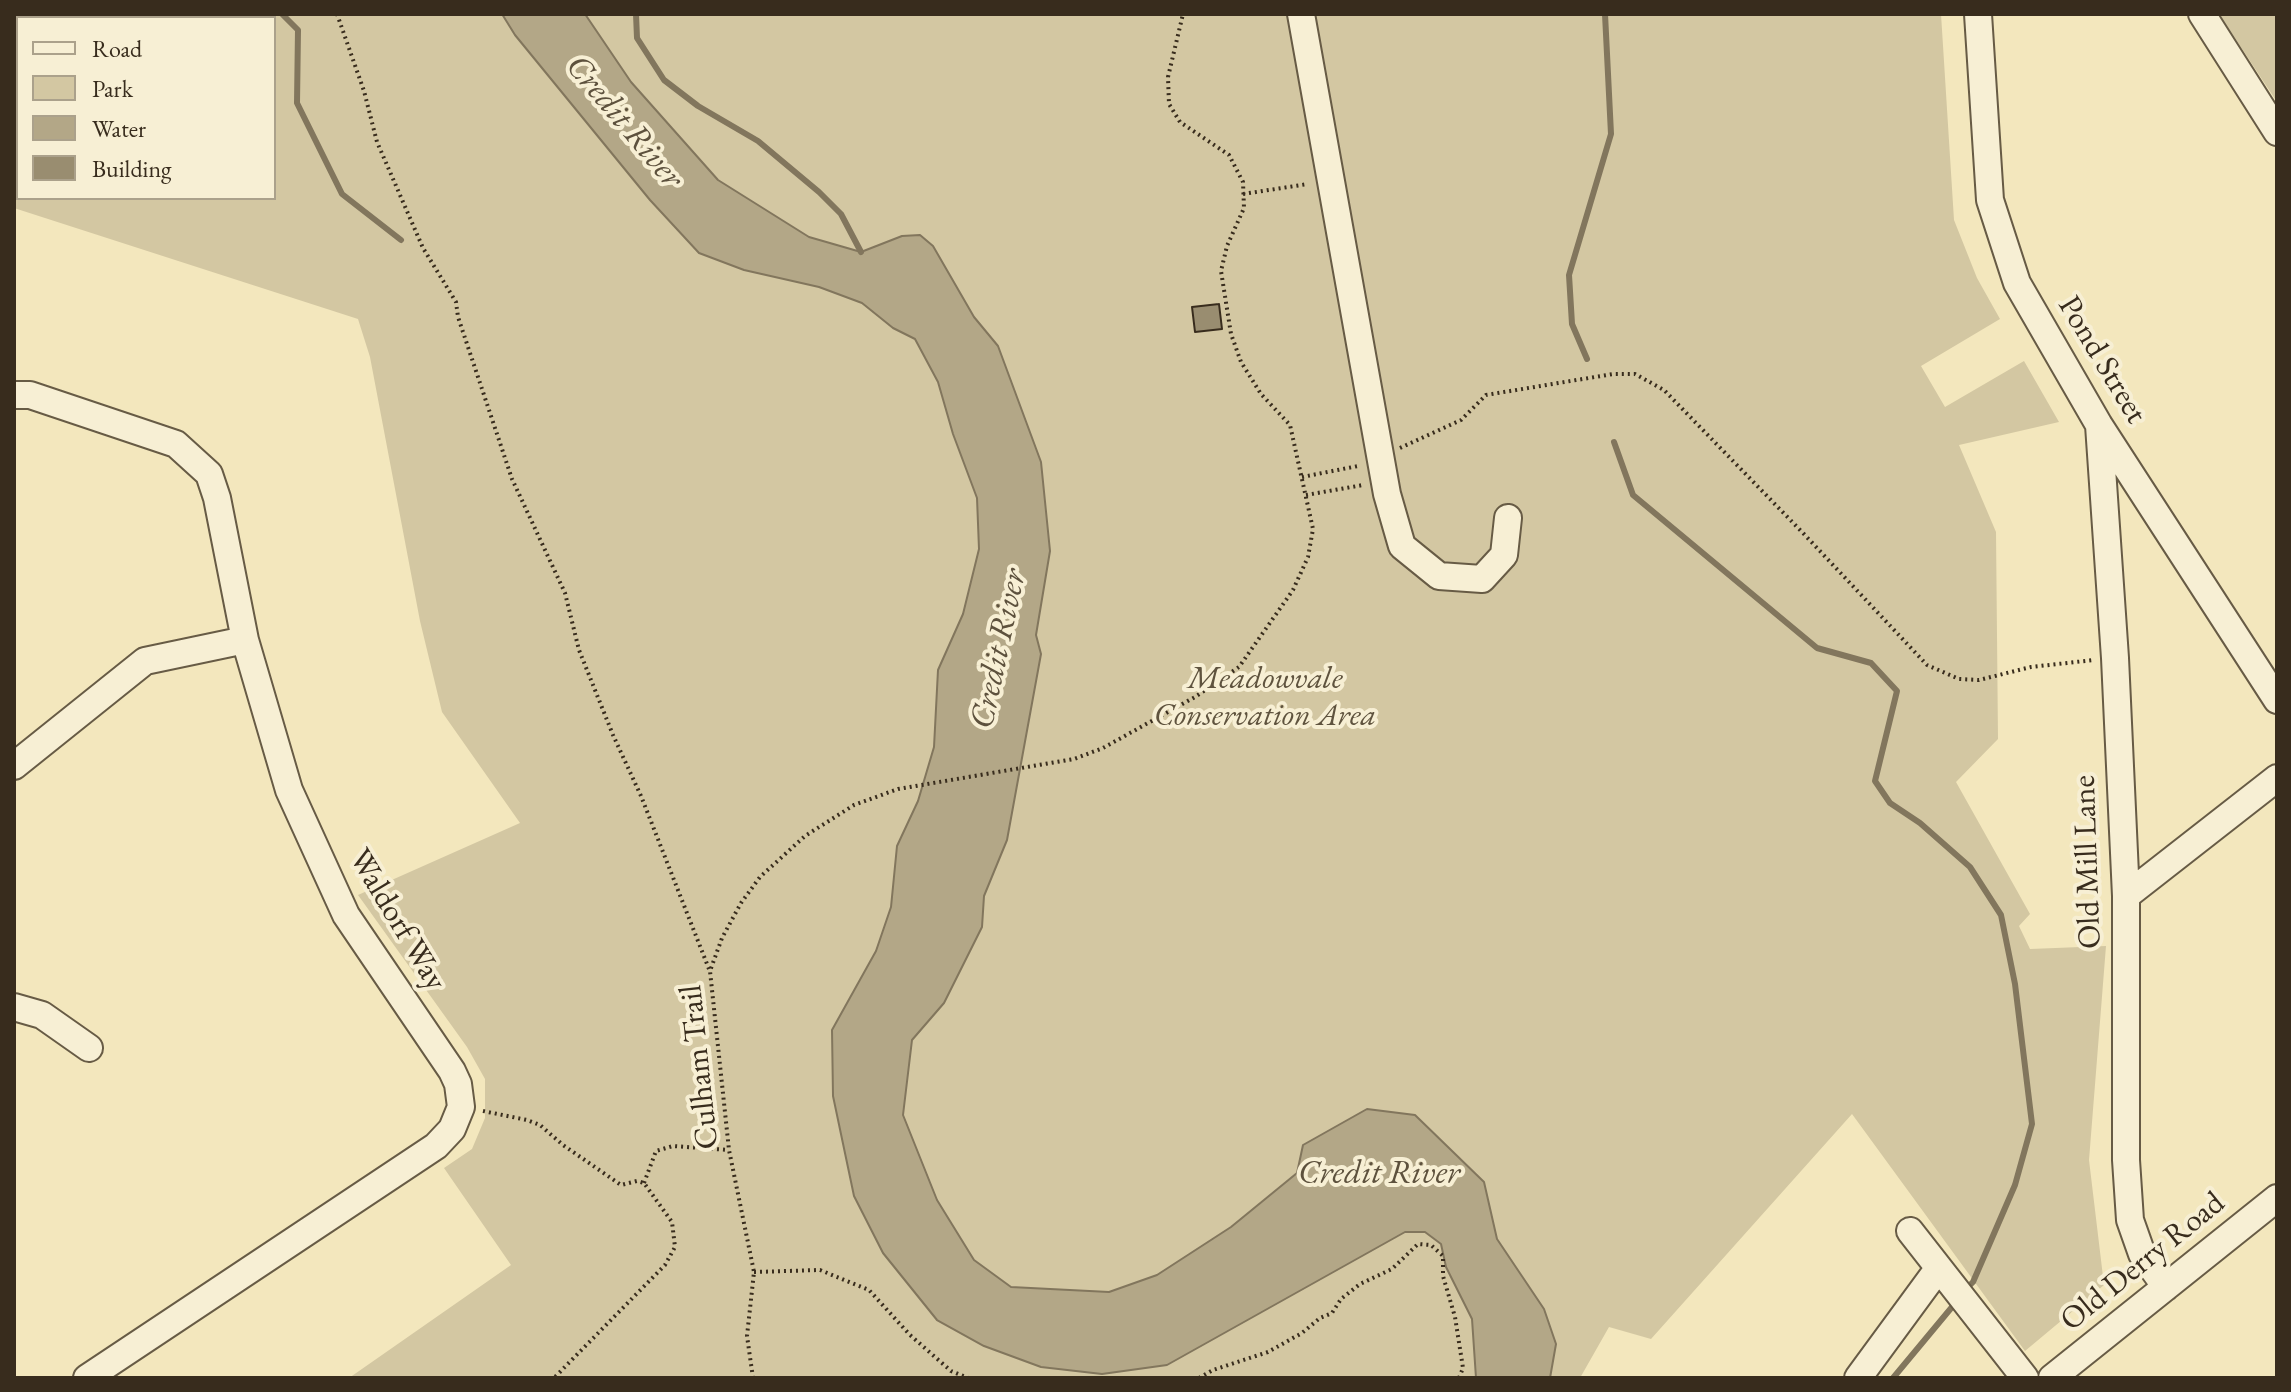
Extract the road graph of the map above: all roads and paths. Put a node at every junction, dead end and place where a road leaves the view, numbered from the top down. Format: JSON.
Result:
{"nodes":[{"id":1,"x":337,"y":14,"type":"edge"},
{"id":2,"x":1183,"y":14,"type":"edge"},
{"id":3,"x":1301,"y":14,"type":"edge"},
{"id":4,"x":1978,"y":14,"type":"edge"},
{"id":5,"x":2202,"y":14,"type":"edge"},
{"id":6,"x":2277,"y":132,"type":"edge"},
{"id":7,"x":1331,"y":180,"type":"junction"},
{"id":8,"x":1243,"y":194,"type":"junction"},
{"id":9,"x":14,"y":395,"type":"edge"},
{"id":10,"x":2099,"y":425,"type":"junction"},
{"id":11,"x":1382,"y":467,"type":"junction"},
{"id":12,"x":1302,"y":477,"type":"junction"},
{"id":13,"x":1306,"y":495,"type":"junction"},
{"id":14,"x":1508,"y":518,"type":"dead end"},
{"id":15,"x":245,"y":640,"type":"junction"},
{"id":16,"x":2115,"y":658,"type":"junction"},
{"id":17,"x":2277,"y":700,"type":"edge"},
{"id":18,"x":14,"y":766,"type":"edge"},
{"id":19,"x":2277,"y":778,"type":"edge"},
{"id":20,"x":2126,"y":896,"type":"junction"},
{"id":21,"x":710,"y":971,"type":"junction"},
{"id":22,"x":14,"y":1007,"type":"edge"},
{"id":23,"x":89,"y":1048,"type":"dead end"},
{"id":24,"x":461,"y":1107,"type":"junction"},
{"id":25,"x":729,"y":1150,"type":"junction"},
{"id":26,"x":644,"y":1183,"type":"junction"},
{"id":27,"x":2277,"y":1198,"type":"edge"},
{"id":28,"x":1910,"y":1231,"type":"dead end"},
{"id":29,"x":754,"y":1272,"type":"junction"},
{"id":30,"x":1950,"y":1284,"type":"junction"},
{"id":31,"x":2166,"y":1287,"type":"junction"},
{"id":32,"x":87,"y":1378,"type":"edge"},
{"id":33,"x":554,"y":1378,"type":"edge"},
{"id":34,"x":753,"y":1378,"type":"edge"},
{"id":35,"x":968,"y":1378,"type":"edge"},
{"id":36,"x":1199,"y":1378,"type":"edge"},
{"id":37,"x":1459,"y":1378,"type":"edge"},
{"id":38,"x":1858,"y":1378,"type":"edge"},
{"id":39,"x":2025,"y":1378,"type":"edge"},
{"id":40,"x":2052,"y":1378,"type":"edge"}],
"edges":[{"from":1,"to":21,"type":"path"},
{"from":2,"to":8,"type":"path"},
{"from":3,"to":7,"type":"street"},
{"from":4,"to":10,"type":"street","name":"Pond Street"},
{"from":5,"to":6,"type":"street"},
{"from":7,"to":8,"type":"path"},
{"from":7,"to":11,"type":"street"},
{"from":8,"to":12,"type":"path","name":"Culham Trail"},
{"from":9,"to":15,"type":"street","name":"Waldorf Way"},
{"from":10,"to":16,"type":"street","name":"Old Mill Lane"},
{"from":10,"to":17,"type":"street","name":"Pond Street"},
{"from":11,"to":12,"type":"path"},
{"from":11,"to":13,"type":"path"},
{"from":11,"to":14,"type":"street"},
{"from":11,"to":16,"type":"path"},
{"from":12,"to":13,"type":"path","name":"Culham Trail"},
{"from":13,"to":21,"type":"path","name":"Culham Trail"},
{"from":15,"to":18,"type":"street"},
{"from":15,"to":24,"type":"street","name":"Waldorf Way"},
{"from":16,"to":20,"type":"street","name":"Old Mill Lane"},
{"from":19,"to":20,"type":"street"},
{"from":20,"to":31,"type":"street","name":"Old Mill Lane"},
{"from":21,"to":25,"type":"path","name":"Culham Trail"},
{"from":22,"to":23,"type":"street"},
{"from":24,"to":26,"type":"path"},
{"from":24,"to":32,"type":"street"},
{"from":25,"to":26,"type":"path"},
{"from":25,"to":29,"type":"path","name":"Culham Trail"},
{"from":26,"to":33,"type":"path"},
{"from":27,"to":31,"type":"street","name":"Old Derry Road"},
{"from":28,"to":30,"type":"street"},
{"from":29,"to":34,"type":"path","name":"Culham Trail"},
{"from":29,"to":35,"type":"path"},
{"from":30,"to":38,"type":"street"},
{"from":30,"to":39,"type":"street"},
{"from":31,"to":40,"type":"street","name":"Old Derry Road"},
{"from":36,"to":37,"type":"path"}]}
